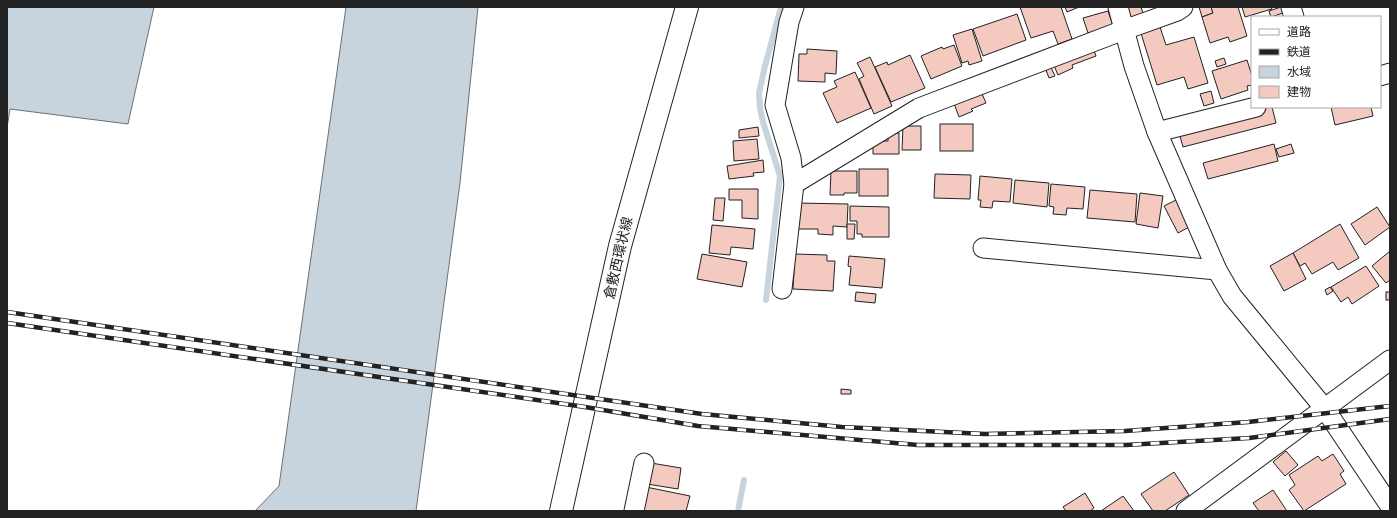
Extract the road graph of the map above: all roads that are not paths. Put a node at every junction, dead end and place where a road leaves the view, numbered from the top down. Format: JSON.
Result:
{"nodes":[{"id":1,"x":686,"y":7,"type":"edge"},
{"id":2,"x":794,"y":7,"type":"edge"},
{"id":3,"x":1118,"y":7,"type":"edge"},
{"id":4,"x":1183,"y":7,"type":"edge"},
{"id":5,"x":1124,"y":30,"type":"junction"},
{"id":6,"x":1252,"y":108,"type":"edge"},
{"id":7,"x":1157,"y":132,"type":"junction"},
{"id":8,"x":794,"y":184,"type":"junction"},
{"id":9,"x":983,"y":248,"type":"dead end"},
{"id":10,"x":1217,"y":270,"type":"junction"},
{"id":11,"x":782,"y":289,"type":"dead end"},
{"id":12,"x":1390,"y":360,"type":"edge"},
{"id":13,"x":1325,"y":409,"type":"junction"},
{"id":14,"x":644,"y":462,"type":"dead end"},
{"id":15,"x":1390,"y":506,"type":"edge"},
{"id":16,"x":561,"y":511,"type":"edge"},
{"id":17,"x":634,"y":511,"type":"edge"},
{"id":18,"x":1186,"y":511,"type":"edge"}],
"edges":[{"from":1,"to":16,"type":"main road","name":"倉敷西環状線"},
{"from":2,"to":8,"type":"street"},
{"from":3,"to":5,"type":"street"},
{"from":4,"to":5,"type":"street"},
{"from":5,"to":7,"type":"street"},
{"from":5,"to":8,"type":"street"},
{"from":6,"to":7,"type":"street"},
{"from":7,"to":10,"type":"street"},
{"from":8,"to":11,"type":"street"},
{"from":9,"to":10,"type":"street"},
{"from":10,"to":13,"type":"street"},
{"from":12,"to":13,"type":"street"},
{"from":13,"to":15,"type":"street"},
{"from":13,"to":18,"type":"street"},
{"from":14,"to":17,"type":"street"}]}
